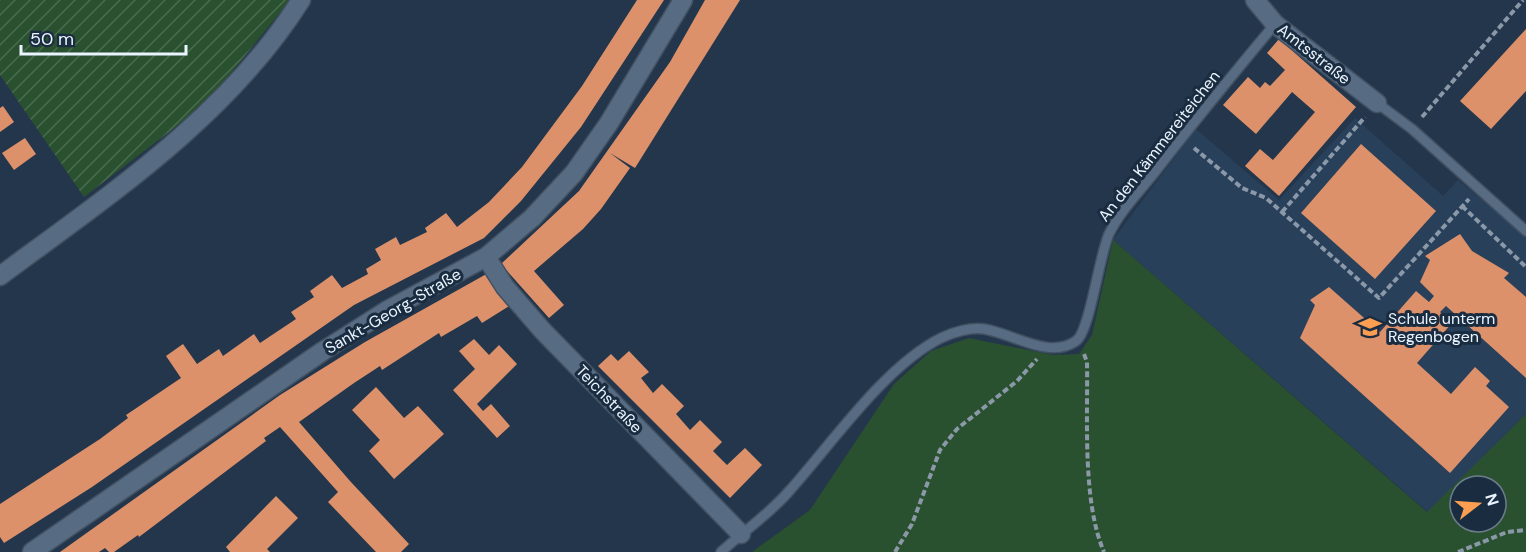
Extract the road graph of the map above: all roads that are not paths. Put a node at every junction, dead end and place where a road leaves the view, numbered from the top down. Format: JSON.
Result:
{"nodes":[{"id":1,"x":301,"y":0,"type":"edge"},
{"id":2,"x":683,"y":0,"type":"edge"},
{"id":3,"x":1255,"y":0,"type":"edge"},
{"id":4,"x":1275,"y":24,"type":"junction"},
{"id":5,"x":1377,"y":103,"type":"joint"},
{"id":6,"x":1526,"y":231,"type":"edge"},
{"id":7,"x":486,"y":257,"type":"junction"},
{"id":8,"x":0,"y":276,"type":"edge"},
{"id":9,"x":741,"y":534,"type":"junction"},
{"id":10,"x":32,"y":552,"type":"edge"},
{"id":11,"x":721,"y":552,"type":"edge"}],
"edges":[{"from":1,"to":8,"type":"street"},
{"from":2,"to":7,"type":"street","name":"Sankt-Georg-Straße"},
{"from":3,"to":4,"type":"street","name":"Amtsstraße"},
{"from":4,"to":5,"type":"street","name":"Amtsstraße"},
{"from":4,"to":9,"type":"lane","name":"An den Kämmereiteichen"},
{"from":5,"to":6,"type":"lane"},
{"from":7,"to":9,"type":"street","name":"Teichstraße"},
{"from":7,"to":10,"type":"street","name":"Sankt-Georg-Straße"},
{"from":9,"to":11,"type":"lane"}]}
